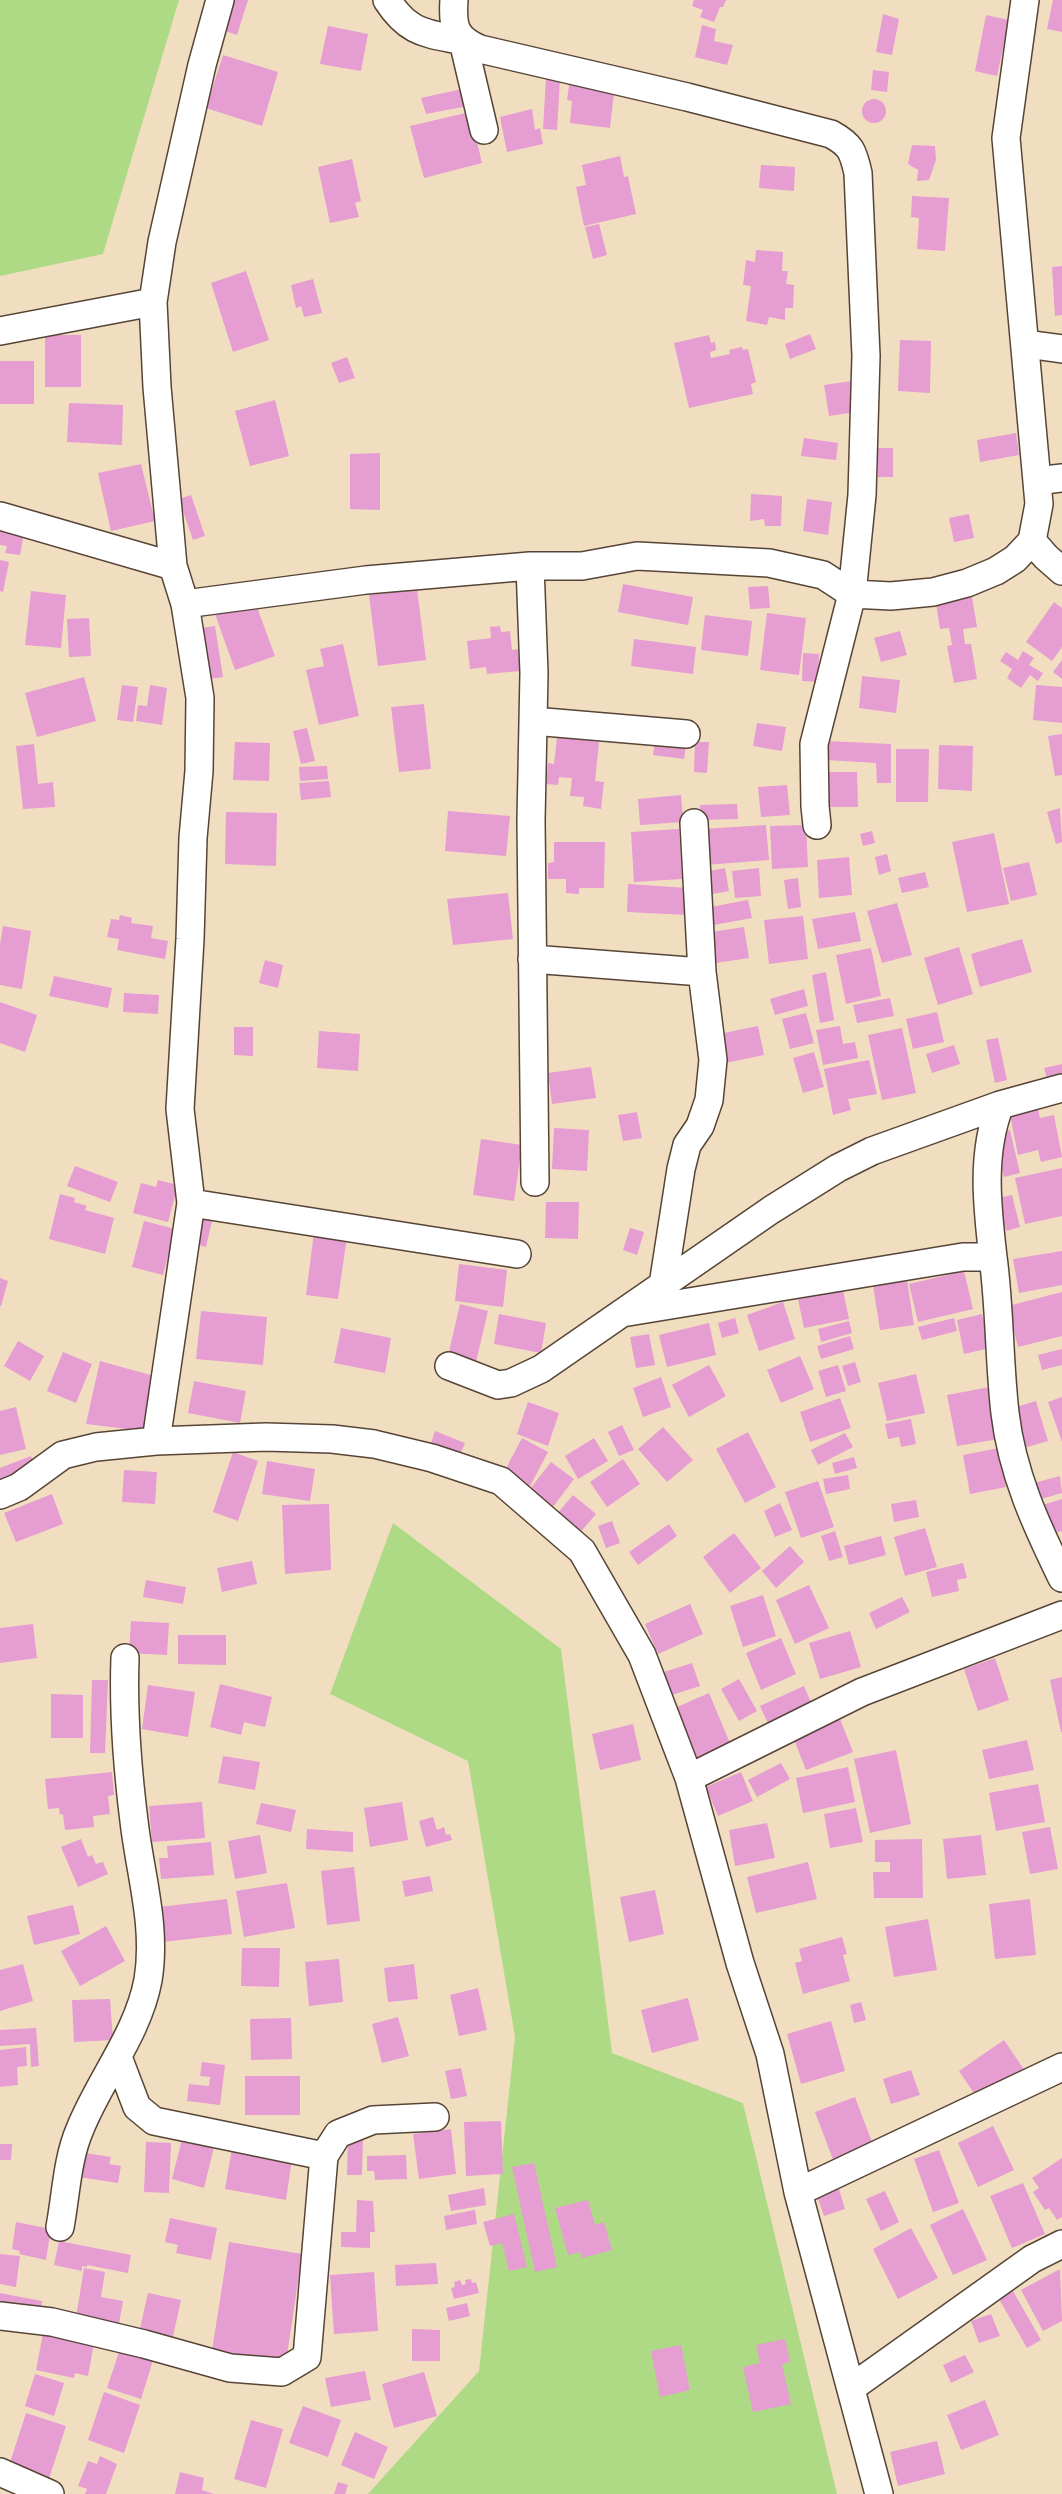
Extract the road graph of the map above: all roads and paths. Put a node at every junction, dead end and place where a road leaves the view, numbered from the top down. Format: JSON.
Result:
{"nodes":[{"id":1,"x":220,"y":0,"type":"edge"},
{"id":2,"x":387,"y":0,"type":"edge"},
{"id":3,"x":454,"y":0,"type":"edge"},
{"id":4,"x":1025,"y":0,"type":"edge"},
{"id":5,"x":463,"y":41,"type":"junction"},
{"id":6,"x":484,"y":130,"type":"dead end"},
{"id":7,"x":153,"y":302,"type":"junction"},
{"id":8,"x":0,"y":331,"type":"edge"},
{"id":9,"x":1026,"y":344,"type":"junction"},
{"id":10,"x":1062,"y":349,"type":"edge"},
{"id":11,"x":1050,"y":480,"type":"edge"},
{"id":12,"x":0,"y":516,"type":"edge"},
{"id":13,"x":1032,"y":541,"type":"junction"},
{"id":14,"x":173,"y":566,"type":"junction"},
{"id":15,"x":530,"y":566,"type":"junction"},
{"id":16,"x":1062,"y":571,"type":"edge"},
{"id":17,"x":852,"y":594,"type":"junction"},
{"id":18,"x":185,"y":604,"type":"junction"},
{"id":19,"x":533,"y":721,"type":"junction"},
{"id":20,"x":686,"y":734,"type":"dead end"},
{"id":21,"x":694,"y":823,"type":"dead end"},
{"id":22,"x":818,"y":825,"type":"dead end"},
{"id":23,"x":532,"y":959,"type":"junction"},
{"id":24,"x":702,"y":972,"type":"junction"},
{"id":25,"x":1062,"y":1088,"type":"edge"},
{"id":26,"x":1000,"y":1105,"type":"junction"},
{"id":27,"x":535,"y":1182,"type":"dead end"},
{"id":28,"x":191,"y":1203,"type":"junction"},
{"id":29,"x":517,"y":1254,"type":"dead end"},
{"id":30,"x":993,"y":1257,"type":"junction"},
{"id":31,"x":663,"y":1285,"type":"junction"},
{"id":32,"x":622,"y":1313,"type":"junction"},
{"id":33,"x":449,"y":1366,"type":"dead end"},
{"id":34,"x":156,"y":1441,"type":"junction"},
{"id":35,"x":0,"y":1495,"type":"edge"},
{"id":36,"x":1062,"y":1578,"type":"edge"},
{"id":37,"x":1062,"y":1615,"type":"edge"},
{"id":38,"x":125,"y":1658,"type":"dead end"},
{"id":39,"x":689,"y":1778,"type":"junction"},
{"id":40,"x":118,"y":2057,"type":"junction"},
{"id":41,"x":1062,"y":2067,"type":"edge"},
{"id":42,"x":435,"y":2117,"type":"dead end"},
{"id":43,"x":324,"y":2156,"type":"junction"},
{"id":44,"x":798,"y":2192,"type":"junction"},
{"id":45,"x":60,"y":2227,"type":"dead end"},
{"id":46,"x":1062,"y":2244,"type":"edge"},
{"id":47,"x":0,"y":2316,"type":"edge"},
{"id":48,"x":852,"y":2388,"type":"junction"},
{"id":49,"x":0,"y":2472,"type":"edge"},
{"id":50,"x":50,"y":2494,"type":"edge"},
{"id":51,"x":879,"y":2494,"type":"edge"}],
"edges":[{"from":1,"to":7,"type":"street"},
{"from":2,"to":5,"type":"street"},
{"from":3,"to":5,"type":"street"},
{"from":4,"to":9,"type":"street"},
{"from":5,"to":6,"type":"street"},
{"from":5,"to":17,"type":"street"},
{"from":7,"to":8,"type":"street"},
{"from":7,"to":14,"type":"street"},
{"from":9,"to":10,"type":"street"},
{"from":9,"to":11,"type":"street"},
{"from":11,"to":13,"type":"street"},
{"from":12,"to":14,"type":"street"},
{"from":13,"to":16,"type":"street"},
{"from":13,"to":17,"type":"street"},
{"from":14,"to":18,"type":"street"},
{"from":15,"to":17,"type":"street"},
{"from":15,"to":18,"type":"street"},
{"from":15,"to":19,"type":"street"},
{"from":17,"to":22,"type":"street"},
{"from":18,"to":28,"type":"street"},
{"from":19,"to":20,"type":"street"},
{"from":19,"to":23,"type":"street"},
{"from":21,"to":24,"type":"street"},
{"from":23,"to":24,"type":"street"},
{"from":23,"to":27,"type":"street"},
{"from":24,"to":31,"type":"street"},
{"from":25,"to":26,"type":"street"},
{"from":26,"to":30,"type":"street"},
{"from":26,"to":31,"type":"street"},
{"from":28,"to":29,"type":"street"},
{"from":28,"to":34,"type":"street"},
{"from":30,"to":32,"type":"street"},
{"from":30,"to":36,"type":"street"},
{"from":31,"to":32,"type":"street"},
{"from":32,"to":33,"type":"street"},
{"from":34,"to":35,"type":"street"},
{"from":34,"to":39,"type":"street"},
{"from":37,"to":39,"type":"street"},
{"from":38,"to":40,"type":"street"},
{"from":39,"to":44,"type":"street"},
{"from":40,"to":43,"type":"street"},
{"from":40,"to":45,"type":"street"},
{"from":41,"to":44,"type":"street"},
{"from":42,"to":43,"type":"street"},
{"from":43,"to":47,"type":"street"},
{"from":44,"to":48,"type":"street"},
{"from":46,"to":48,"type":"street"},
{"from":48,"to":51,"type":"street"},
{"from":49,"to":50,"type":"street"}]}
